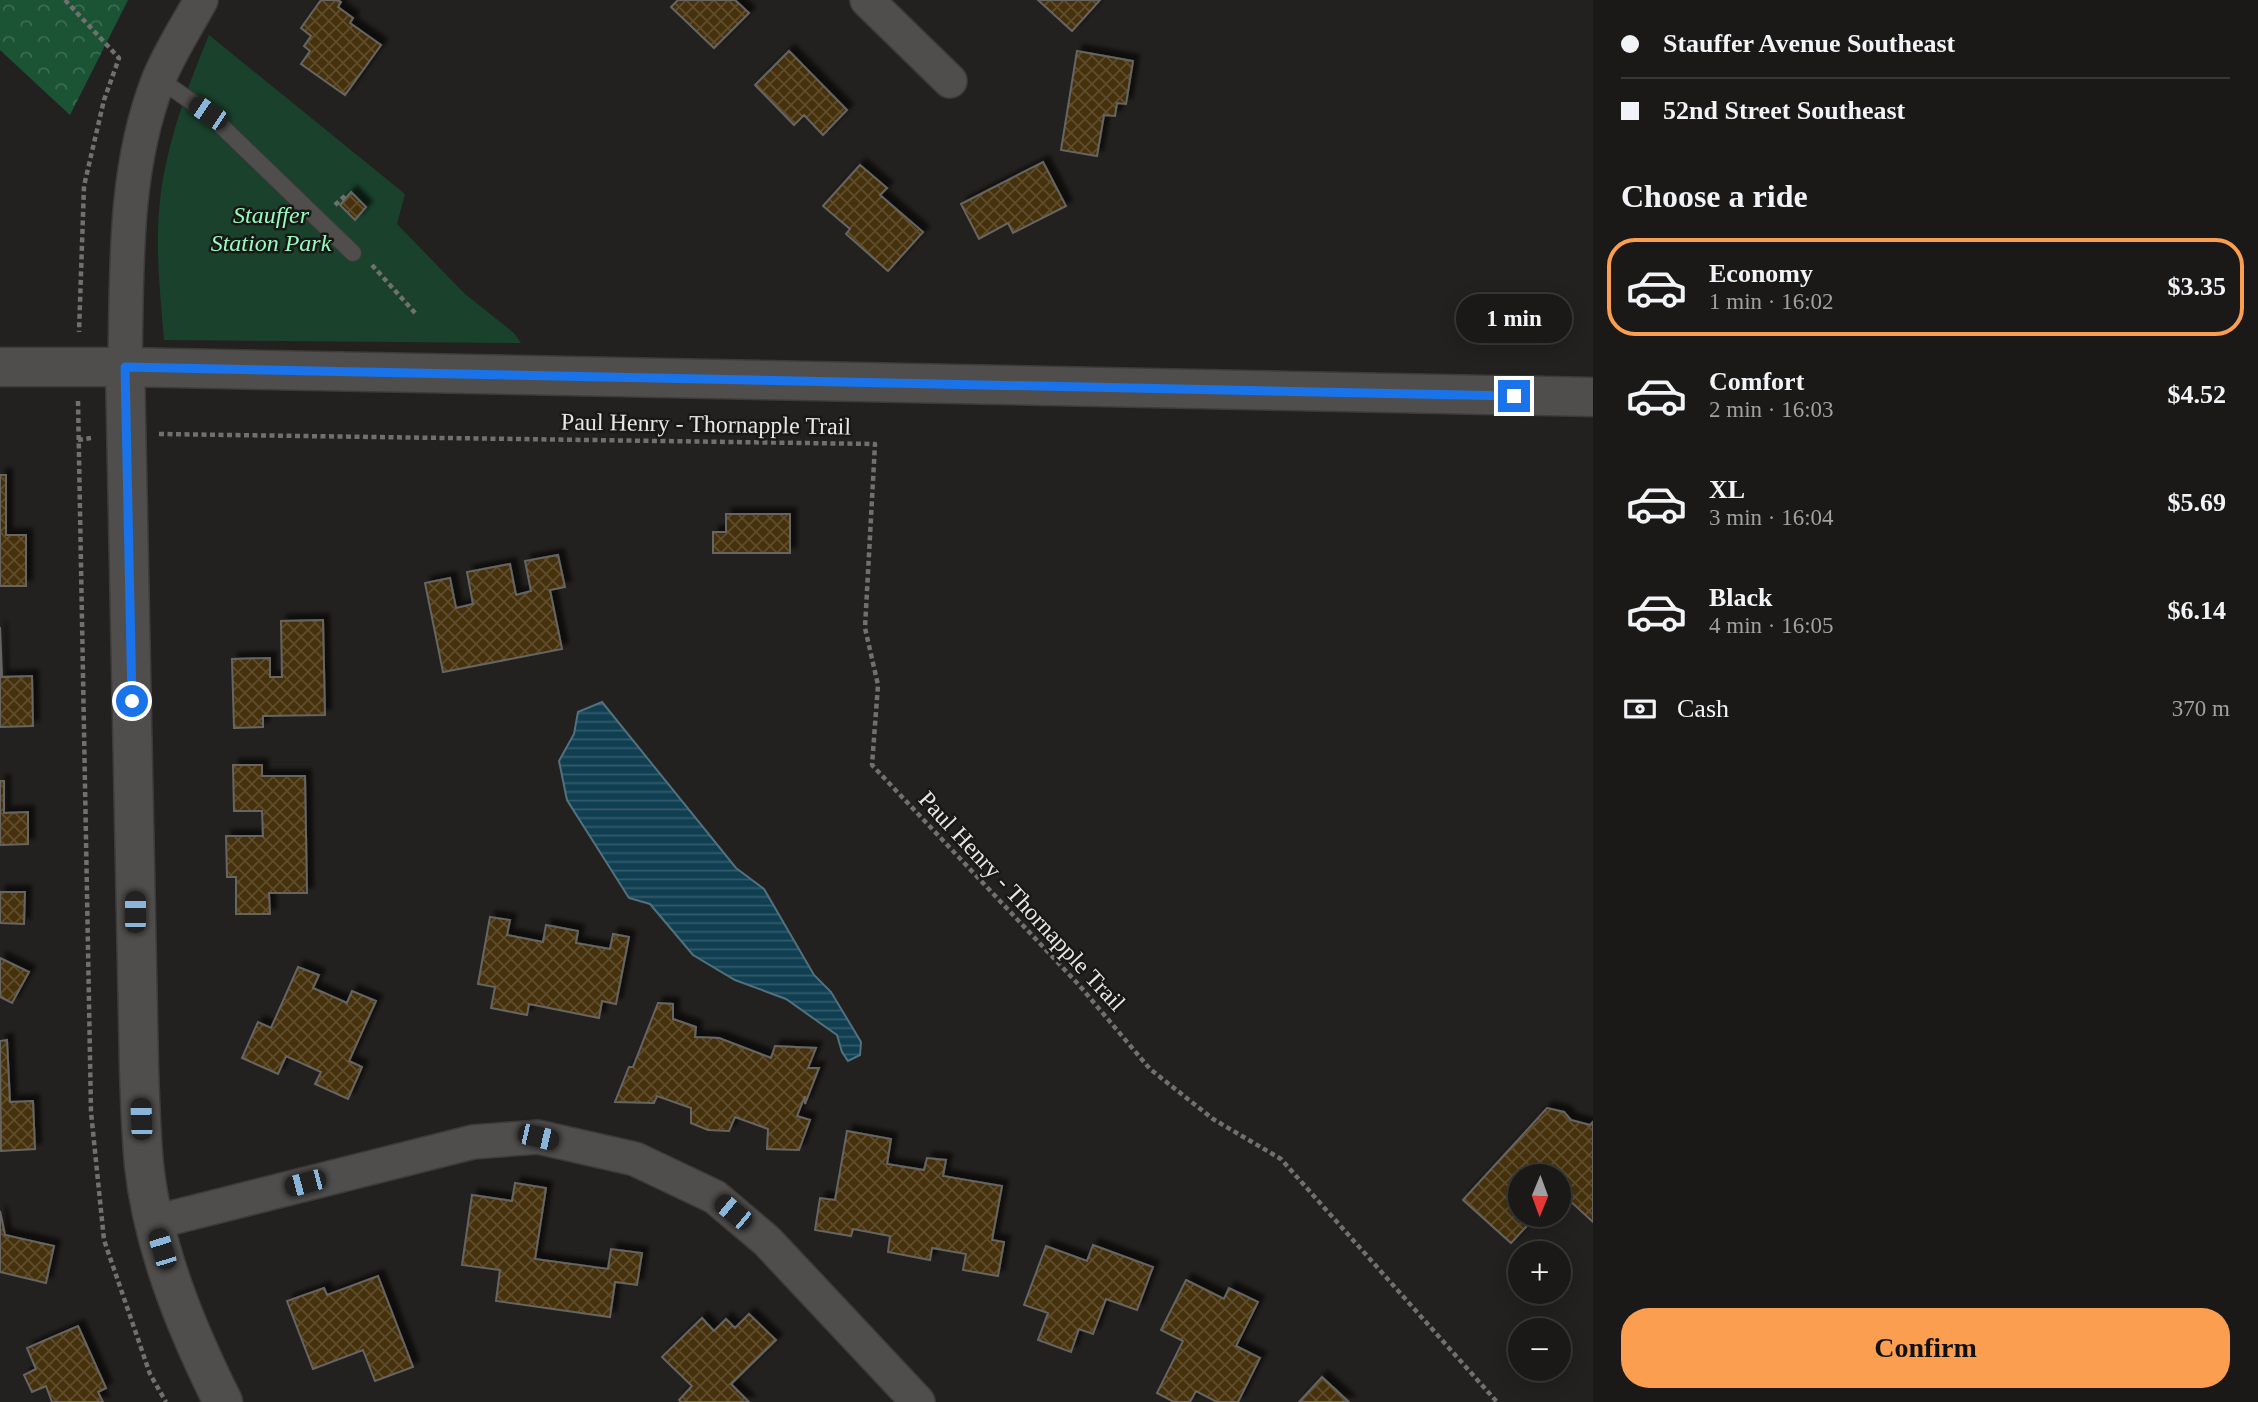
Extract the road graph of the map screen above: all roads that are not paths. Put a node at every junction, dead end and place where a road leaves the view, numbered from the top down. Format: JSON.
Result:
{"nodes":[{"id":1,"x":201,"y":0,"type":"edge"},
{"id":2,"x":867,"y":0,"type":"edge"},
{"id":3,"x":159,"y":79,"type":"junction"},
{"id":4,"x":950,"y":80,"type":"dead end"},
{"id":5,"x":353,"y":253,"type":"road end"},
{"id":6,"x":0,"y":367,"type":"edge"},
{"id":7,"x":125,"y":367,"type":"junction"},
{"id":8,"x":1593,"y":397,"type":"edge"},
{"id":9,"x":155,"y":1222,"type":"junction"},
{"id":10,"x":223,"y":1402,"type":"edge"},
{"id":11,"x":918,"y":1402,"type":"edge"}],
"edges":[{"from":1,"to":3,"type":"street"},
{"from":2,"to":4,"type":"street"},
{"from":3,"to":5,"type":"lane"},
{"from":3,"to":7,"type":"street"},
{"from":6,"to":7,"type":"main road"},
{"from":7,"to":8,"type":"main road"},
{"from":7,"to":9,"type":"main road"},
{"from":9,"to":10,"type":"main road"},
{"from":9,"to":11,"type":"street"}]}
